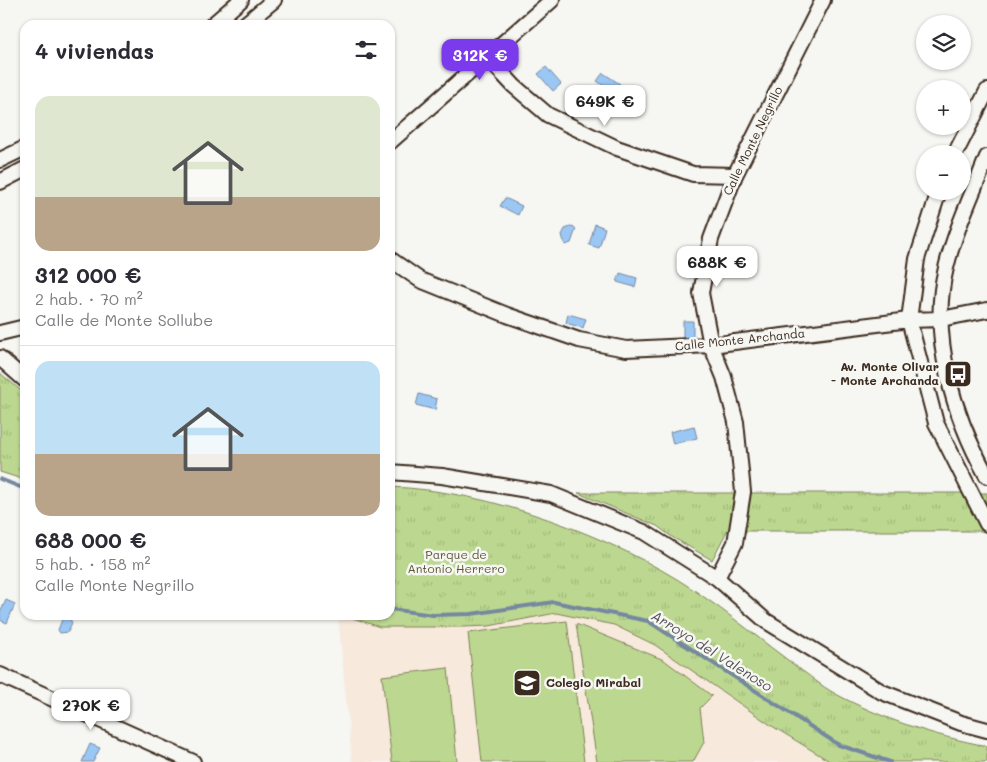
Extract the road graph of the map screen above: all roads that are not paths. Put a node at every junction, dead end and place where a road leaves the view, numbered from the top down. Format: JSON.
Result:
{"nodes":[{"id":1,"x":241,"y":0,"type":"edge"},
{"id":2,"x":274,"y":0,"type":"edge"},
{"id":3,"x":552,"y":0,"type":"edge"},
{"id":4,"x":823,"y":0,"type":"edge"},
{"id":5,"x":219,"y":20,"type":"edge"},
{"id":6,"x":250,"y":20,"type":"edge"},
{"id":7,"x":487,"y":57,"type":"junction"},
{"id":8,"x":987,"y":91,"type":"edge"},
{"id":9,"x":395,"y":138,"type":"edge"},
{"id":10,"x":960,"y":145,"type":"edge"},
{"id":11,"x":20,"y":150,"type":"edge"},
{"id":12,"x":987,"y":157,"type":"edge"},
{"id":13,"x":0,"y":160,"type":"edge"},
{"id":14,"x":20,"y":172,"type":"edge"},
{"id":15,"x":735,"y":175,"type":"junction"},
{"id":16,"x":0,"y":182,"type":"edge"},
{"id":17,"x":936,"y":200,"type":"edge"},
{"id":18,"x":395,"y":263,"type":"edge"},
{"id":19,"x":987,"y":310,"type":"edge"},
{"id":20,"x":941,"y":319,"type":"junction"},
{"id":21,"x":909,"y":320,"type":"junction"},
{"id":22,"x":20,"y":328,"type":"edge"},
{"id":23,"x":0,"y":333,"type":"edge"},
{"id":24,"x":712,"y":345,"type":"junction"},
{"id":25,"x":0,"y":358,"type":"edge"},
{"id":26,"x":20,"y":376,"type":"edge"},
{"id":27,"x":395,"y":472,"type":"edge"},
{"id":28,"x":987,"y":476,"type":"edge"},
{"id":29,"x":987,"y":524,"type":"edge"},
{"id":30,"x":717,"y":578,"type":"junction"},
{"id":31,"x":0,"y":675,"type":"edge"},
{"id":32,"x":987,"y":730,"type":"edge"},
{"id":33,"x":193,"y":762,"type":"edge"}],
"edges":[{"from":1,"to":5,"type":"street"},
{"from":2,"to":6,"type":"street"},
{"from":3,"to":7,"type":"street"},
{"from":4,"to":15,"type":"street","name":"Calle Monte Negrillo"},
{"from":7,"to":9,"type":"street"},
{"from":7,"to":15,"type":"street"},
{"from":8,"to":10,"type":"street"},
{"from":11,"to":13,"type":"street"},
{"from":12,"to":20,"type":"street"},
{"from":14,"to":16,"type":"street"},
{"from":15,"to":24,"type":"street","name":"Calle Monte Negrillo"},
{"from":17,"to":21,"type":"street"},
{"from":18,"to":24,"type":"street","name":"Calle Monte Archanda"},
{"from":19,"to":20,"type":"street","name":"Calle Monte Archanda"},
{"from":20,"to":21,"type":"street","name":"Calle Monte Archanda"},
{"from":20,"to":28,"type":"street"},
{"from":21,"to":24,"type":"street","name":"Calle Monte Archanda"},
{"from":21,"to":29,"type":"street"},
{"from":22,"to":23,"type":"street"},
{"from":24,"to":30,"type":"street","name":"Calle Monte Negrillo"},
{"from":25,"to":26,"type":"street"},
{"from":27,"to":30,"type":"street"},
{"from":30,"to":32,"type":"street"},
{"from":31,"to":33,"type":"street"}]}
